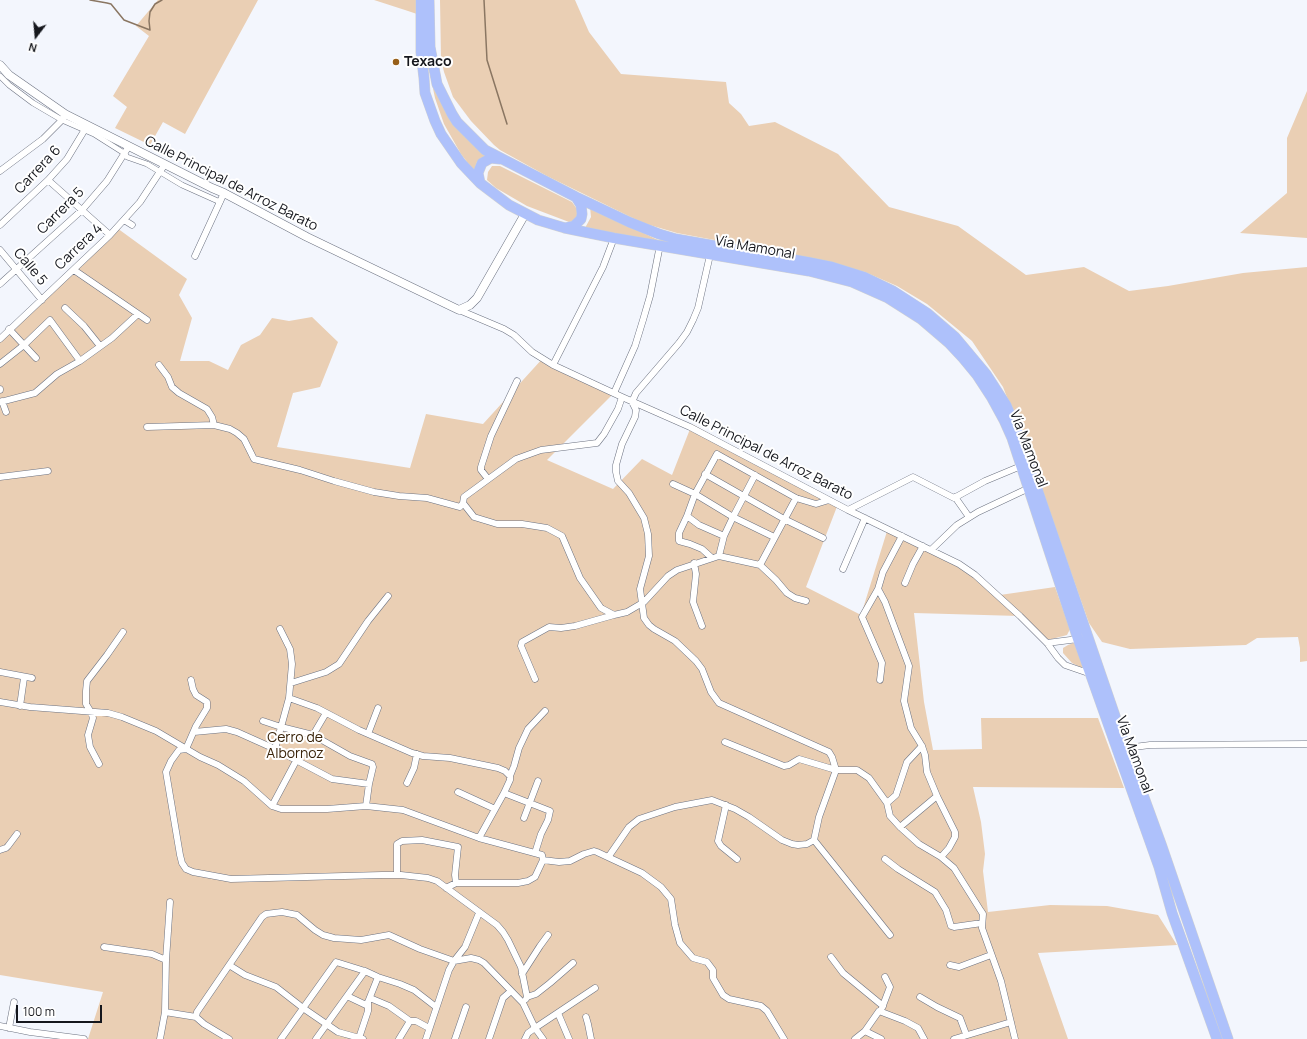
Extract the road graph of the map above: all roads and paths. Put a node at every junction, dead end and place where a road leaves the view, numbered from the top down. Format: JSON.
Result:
{"nodes":[{"id":1,"x":421,"y":0,"type":"edge"},
{"id":2,"x":429,"y":0,"type":"edge"},
{"id":3,"x":0,"y":65,"type":"edge"},
{"id":4,"x":0,"y":76,"type":"edge"},
{"id":5,"x":63,"y":117,"type":"junction"},
{"id":6,"x":86,"y":128,"type":"junction"},
{"id":7,"x":127,"y":150,"type":"junction"},
{"id":8,"x":502,"y":160,"type":"junction"},
{"id":9,"x":165,"y":164,"type":"junction"},
{"id":10,"x":1,"y":168,"type":"edge"},
{"id":11,"x":159,"y":172,"type":"junction"},
{"id":12,"x":48,"y":180,"type":"junction"},
{"id":13,"x":480,"y":183,"type":"junction"},
{"id":14,"x":224,"y":193,"type":"junction"},
{"id":15,"x":576,"y":197,"type":"junction"},
{"id":16,"x":220,"y":202,"type":"junction"},
{"id":17,"x":82,"y":210,"type":"junction"},
{"id":18,"x":525,"y":214,"type":"junction"},
{"id":19,"x":124,"y":220,"type":"junction"},
{"id":20,"x":0,"y":225,"type":"edge"},
{"id":21,"x":132,"y":225,"type":"dead end"},
{"id":22,"x":565,"y":228,"type":"junction"},
{"id":23,"x":110,"y":235,"type":"junction"},
{"id":24,"x":614,"y":238,"type":"junction"},
{"id":25,"x":660,"y":245,"type":"junction"},
{"id":26,"x":0,"y":250,"type":"edge"},
{"id":27,"x":710,"y":254,"type":"junction"},
{"id":28,"x":195,"y":256,"type":"dead end"},
{"id":29,"x":17,"y":269,"type":"junction"},
{"id":30,"x":74,"y":270,"type":"junction"},
{"id":31,"x":0,"y":284,"type":"edge"},
{"id":32,"x":42,"y":300,"type":"junction"},
{"id":33,"x":65,"y":308,"type":"dead end"},
{"id":34,"x":459,"y":310,"type":"junction"},
{"id":35,"x":138,"y":314,"type":"junction"},
{"id":36,"x":147,"y":320,"type":"dead end"},
{"id":37,"x":9,"y":330,"type":"junction"},
{"id":38,"x":0,"y":339,"type":"edge"},
{"id":39,"x":24,"y":345,"type":"junction"},
{"id":40,"x":100,"y":346,"type":"junction"},
{"id":41,"x":36,"y":358,"type":"dead end"},
{"id":42,"x":80,"y":361,"type":"junction"},
{"id":43,"x":0,"y":364,"type":"edge"},
{"id":44,"x":159,"y":365,"type":"dead end"},
{"id":45,"x":552,"y":365,"type":"junction"},
{"id":46,"x":517,"y":381,"type":"dead end"},
{"id":47,"x":614,"y":393,"type":"junction"},
{"id":48,"x":622,"y":397,"type":"junction"},
{"id":49,"x":1,"y":401,"type":"edge"},
{"id":50,"x":632,"y":402,"type":"junction"},
{"id":51,"x":6,"y":412,"type":"dead end"},
{"id":52,"x":214,"y":425,"type":"junction"},
{"id":53,"x":147,"y":427,"type":"dead end"},
{"id":54,"x":1022,"y":466,"type":"junction"},
{"id":55,"x":48,"y":470,"type":"dead end"},
{"id":56,"x":705,"y":474,"type":"junction"},
{"id":57,"x":755,"y":475,"type":"junction"},
{"id":58,"x":0,"y":477,"type":"edge"},
{"id":59,"x":488,"y":479,"type":"junction"},
{"id":60,"x":673,"y":484,"type":"dead end"},
{"id":61,"x":1028,"y":488,"type":"junction"},
{"id":62,"x":695,"y":494,"type":"junction"},
{"id":63,"x":744,"y":496,"type":"junction"},
{"id":64,"x":955,"y":497,"type":"junction"},
{"id":65,"x":796,"y":498,"type":"junction"},
{"id":66,"x":829,"y":500,"type":"junction"},
{"id":67,"x":463,"y":503,"type":"junction"},
{"id":68,"x":848,"y":510,"type":"junction"},
{"id":69,"x":687,"y":516,"type":"junction"},
{"id":70,"x":733,"y":517,"type":"junction"},
{"id":71,"x":969,"y":517,"type":"junction"},
{"id":72,"x":865,"y":518,"type":"junction"},
{"id":73,"x":784,"y":519,"type":"junction"},
{"id":74,"x":724,"y":536,"type":"junction"},
{"id":75,"x":902,"y":536,"type":"junction"},
{"id":76,"x":774,"y":537,"type":"junction"},
{"id":77,"x":823,"y":538,"type":"dead end"},
{"id":78,"x":923,"y":546,"type":"junction"},
{"id":79,"x":931,"y":550,"type":"junction"},
{"id":80,"x":719,"y":556,"type":"junction"},
{"id":81,"x":712,"y":558,"type":"junction"},
{"id":82,"x":694,"y":563,"type":"junction"},
{"id":83,"x":760,"y":565,"type":"junction"},
{"id":84,"x":843,"y":568,"type":"dead end"},
{"id":85,"x":905,"y":583,"type":"dead end"},
{"id":86,"x":878,"y":589,"type":"junction"},
{"id":87,"x":388,"y":596,"type":"dead end"},
{"id":88,"x":806,"y":601,"type":"dead end"},
{"id":89,"x":641,"y":604,"type":"junction"},
{"id":90,"x":614,"y":615,"type":"junction"},
{"id":91,"x":702,"y":626,"type":"dead end"},
{"id":92,"x":280,"y":629,"type":"dead end"},
{"id":93,"x":123,"y":632,"type":"dead end"},
{"id":94,"x":1078,"y":639,"type":"junction"},
{"id":95,"x":1047,"y":644,"type":"junction"},
{"id":96,"x":0,"y":672,"type":"edge"},
{"id":97,"x":1091,"y":674,"type":"junction"},
{"id":98,"x":24,"y":678,"type":"junction"},
{"id":99,"x":32,"y":678,"type":"dead end"},
{"id":100,"x":535,"y":679,"type":"dead end"},
{"id":101,"x":191,"y":680,"type":"dead end"},
{"id":102,"x":880,"y":680,"type":"dead end"},
{"id":103,"x":291,"y":683,"type":"junction"},
{"id":104,"x":289,"y":698,"type":"junction"},
{"id":105,"x":0,"y":702,"type":"edge"},
{"id":106,"x":20,"y":706,"type":"junction"},
{"id":107,"x":378,"y":708,"type":"dead end"},
{"id":108,"x":545,"y":711,"type":"dead end"},
{"id":109,"x":91,"y":712,"type":"junction"},
{"id":110,"x":326,"y":713,"type":"junction"},
{"id":111,"x":263,"y":721,"type":"dead end"},
{"id":112,"x":281,"y":727,"type":"junction"},
{"id":113,"x":194,"y":732,"type":"junction"},
{"id":114,"x":368,"y":734,"type":"junction"},
{"id":115,"x":314,"y":735,"type":"junction"},
{"id":116,"x":725,"y":742,"type":"dead end"},
{"id":117,"x":1307,"y":744,"type":"edge"},
{"id":118,"x":922,"y":746,"type":"junction"},
{"id":119,"x":1126,"y":748,"type":"junction"},
{"id":120,"x":186,"y":749,"type":"junction"},
{"id":121,"x":275,"y":749,"type":"junction"},
{"id":122,"x":417,"y":754,"type":"junction"},
{"id":123,"x":296,"y":760,"type":"junction"},
{"id":124,"x":99,"y":764,"type":"dead end"},
{"id":125,"x":836,"y":770,"type":"junction"},
{"id":126,"x":510,"y":776,"type":"junction"},
{"id":127,"x":538,"y":781,"type":"dead end"},
{"id":128,"x":407,"y":783,"type":"dead end"},
{"id":129,"x":369,"y":784,"type":"junction"},
{"id":130,"x":458,"y":792,"type":"dead end"},
{"id":131,"x":504,"y":794,"type":"junction"},
{"id":132,"x":937,"y":796,"type":"junction"},
{"id":133,"x":530,"y":803,"type":"junction"},
{"id":134,"x":887,"y":803,"type":"junction"},
{"id":135,"x":726,"y":805,"type":"junction"},
{"id":136,"x":272,"y":806,"type":"junction"},
{"id":137,"x":366,"y":806,"type":"junction"},
{"id":138,"x":495,"y":809,"type":"junction"},
{"id":139,"x":524,"y":818,"type":"dead end"},
{"id":140,"x":900,"y":827,"type":"junction"},
{"id":141,"x":17,"y":834,"type":"dead end"},
{"id":142,"x":479,"y":838,"type":"junction"},
{"id":143,"x":814,"y":840,"type":"junction"},
{"id":144,"x":0,"y":850,"type":"edge"},
{"id":145,"x":535,"y":853,"type":"junction"},
{"id":146,"x":609,"y":856,"type":"junction"},
{"id":147,"x":941,"y":857,"type":"junction"},
{"id":148,"x":737,"y":859,"type":"dead end"},
{"id":149,"x":885,"y":859,"type":"dead end"},
{"id":150,"x":543,"y":860,"type":"junction"},
{"id":151,"x":397,"y":875,"type":"junction"},
{"id":152,"x":456,"y":883,"type":"junction"},
{"id":153,"x":446,"y":888,"type":"junction"},
{"id":154,"x":170,"y":902,"type":"dead end"},
{"id":155,"x":479,"y":913,"type":"junction"},
{"id":156,"x":982,"y":923,"type":"junction"},
{"id":157,"x":548,"y":935,"type":"dead end"},
{"id":158,"x":890,"y":935,"type":"dead end"},
{"id":159,"x":104,"y":947,"type":"dead end"},
{"id":160,"x":991,"y":955,"type":"junction"},
{"id":161,"x":831,"y":957,"type":"dead end"},
{"id":162,"x":166,"y":960,"type":"junction"},
{"id":163,"x":454,"y":961,"type":"junction"},
{"id":164,"x":573,"y":963,"type":"dead end"},
{"id":165,"x":229,"y":965,"type":"junction"},
{"id":166,"x":950,"y":965,"type":"dead end"},
{"id":167,"x":366,"y":971,"type":"junction"},
{"id":168,"x":522,"y":974,"type":"junction"},
{"id":169,"x":378,"y":977,"type":"junction"},
{"id":170,"x":885,"y":977,"type":"dead end"},
{"id":171,"x":595,"y":988,"type":"dead end"},
{"id":172,"x":511,"y":990,"type":"junction"},
{"id":173,"x":347,"y":996,"type":"junction"},
{"id":174,"x":527,"y":996,"type":"junction"},
{"id":175,"x":920,"y":997,"type":"dead end"},
{"id":176,"x":369,"y":1000,"type":"junction"},
{"id":177,"x":14,"y":1002,"type":"dead end"},
{"id":178,"x":523,"y":1003,"type":"junction"},
{"id":179,"x":436,"y":1007,"type":"junction"},
{"id":180,"x":466,"y":1007,"type":"dead end"},
{"id":181,"x":303,"y":1008,"type":"junction"},
{"id":182,"x":881,"y":1008,"type":"junction"},
{"id":183,"x":165,"y":1012,"type":"junction"},
{"id":184,"x":558,"y":1013,"type":"junction"},
{"id":185,"x":196,"y":1017,"type":"junction"},
{"id":186,"x":586,"y":1017,"type":"dead end"},
{"id":187,"x":410,"y":1021,"type":"junction"},
{"id":188,"x":1011,"y":1022,"type":"junction"},
{"id":189,"x":327,"y":1024,"type":"junction"},
{"id":190,"x":0,"y":1026,"type":"edge"},
{"id":191,"x":9,"y":1028,"type":"junction"},
{"id":192,"x":429,"y":1028,"type":"junction"},
{"id":193,"x":535,"y":1028,"type":"junction"},
{"id":194,"x":865,"y":1031,"type":"junction"},
{"id":195,"x":966,"y":1034,"type":"junction"},
{"id":196,"x":84,"y":1039,"type":"edge"},
{"id":197,"x":160,"y":1039,"type":"edge"},
{"id":198,"x":229,"y":1039,"type":"edge"},
{"id":199,"x":281,"y":1039,"type":"edge"},
{"id":200,"x":316,"y":1039,"type":"edge"},
{"id":201,"x":362,"y":1039,"type":"edge"},
{"id":202,"x":399,"y":1039,"type":"edge"},
{"id":203,"x":426,"y":1039,"type":"edge"},
{"id":204,"x":455,"y":1039,"type":"edge"},
{"id":205,"x":489,"y":1039,"type":"edge"},
{"id":206,"x":525,"y":1039,"type":"edge"},
{"id":207,"x":543,"y":1039,"type":"edge"},
{"id":208,"x":569,"y":1039,"type":"edge"},
{"id":209,"x":591,"y":1039,"type":"edge"},
{"id":210,"x":784,"y":1039,"type":"edge"},
{"id":211,"x":856,"y":1039,"type":"edge"},
{"id":212,"x":882,"y":1039,"type":"edge"},
{"id":213,"x":924,"y":1039,"type":"edge"},
{"id":214,"x":954,"y":1039,"type":"edge"},
{"id":215,"x":1015,"y":1039,"type":"edge"},
{"id":216,"x":1217,"y":1039,"type":"edge"},
{"id":217,"x":1228,"y":1039,"type":"edge"}],
"edges":[{"from":1,"to":13,"type":"main road","name":"Vía Mamonal"},
{"from":2,"to":8,"type":"main road","name":"Vía Mamonal"},
{"from":3,"to":5,"type":"street","name":"Calle Principal de Arroz Barato"},
{"from":4,"to":5,"type":"street"},
{"from":5,"to":6,"type":"street","name":"Calle Principal de Arroz Barato"},
{"from":5,"to":10,"type":"street"},
{"from":6,"to":7,"type":"street","name":"Calle Principal de Arroz Barato"},
{"from":6,"to":12,"type":"street","name":"Carrera 6"},
{"from":7,"to":9,"type":"street","name":"Calle Principal de Arroz Barato"},
{"from":7,"to":11,"type":"street"},
{"from":7,"to":17,"type":"street","name":"Carrera 5"},
{"from":8,"to":13,"type":"main road"},
{"from":8,"to":15,"type":"main road","name":"Vía Mamonal"},
{"from":9,"to":11,"type":"street","name":"Carrera 4"},
{"from":9,"to":14,"type":"street","name":"Calle Principal de Arroz Barato"},
{"from":11,"to":16,"type":"street"},
{"from":11,"to":19,"type":"street","name":"Carrera 4"},
{"from":12,"to":17,"type":"street"},
{"from":12,"to":20,"type":"street","name":"Carrera 6"},
{"from":13,"to":18,"type":"main road","name":"Vía Mamonal"},
{"from":14,"to":16,"type":"street"},
{"from":14,"to":34,"type":"street","name":"Calle Principal de Arroz Barato"},
{"from":15,"to":22,"type":"main road"},
{"from":15,"to":119,"type":"main road","name":"Vía Mamonal"},
{"from":16,"to":28,"type":"street"},
{"from":17,"to":23,"type":"street"},
{"from":17,"to":29,"type":"street","name":"Carrera 5"},
{"from":18,"to":22,"type":"main road","name":"Vía Mamonal"},
{"from":18,"to":34,"type":"street"},
{"from":19,"to":21,"type":"street"},
{"from":19,"to":23,"type":"street","name":"Carrera 4"},
{"from":22,"to":24,"type":"main road","name":"Vía Mamonal"},
{"from":23,"to":30,"type":"street","name":"Carrera 4"},
{"from":24,"to":25,"type":"main road","name":"Vía Mamonal"},
{"from":24,"to":45,"type":"street"},
{"from":25,"to":27,"type":"main road","name":"Vía Mamonal"},
{"from":25,"to":47,"type":"street"},
{"from":26,"to":29,"type":"street","name":"Calle 5"},
{"from":27,"to":50,"type":"street"},
{"from":27,"to":54,"type":"main road","name":"Vía Mamonal"},
{"from":29,"to":31,"type":"street","name":"Carrera 5"},
{"from":29,"to":32,"type":"street","name":"Calle 5"},
{"from":30,"to":32,"type":"street","name":"Carrera 4"},
{"from":30,"to":35,"type":"street"},
{"from":32,"to":37,"type":"street","name":"Carrera 4"},
{"from":33,"to":40,"type":"street"},
{"from":34,"to":45,"type":"street","name":"Calle Principal de Arroz Barato"},
{"from":35,"to":36,"type":"street"},
{"from":35,"to":40,"type":"street"},
{"from":37,"to":38,"type":"street","name":"Carrera 4"},
{"from":37,"to":39,"type":"street"},
{"from":39,"to":41,"type":"street"},
{"from":39,"to":42,"type":"street"},
{"from":39,"to":43,"type":"street"},
{"from":40,"to":42,"type":"street"},
{"from":42,"to":49,"type":"street"},
{"from":44,"to":52,"type":"street"},
{"from":45,"to":47,"type":"street","name":"Calle Principal de Arroz Barato"},
{"from":46,"to":59,"type":"street"},
{"from":47,"to":48,"type":"street","name":"Calle Principal de Arroz Barato"},
{"from":48,"to":50,"type":"street","name":"Calle Principal de Arroz Barato"},
{"from":48,"to":59,"type":"street"},
{"from":49,"to":51,"type":"street"},
{"from":50,"to":66,"type":"street","name":"Calle Principal de Arroz Barato"},
{"from":50,"to":89,"type":"street"},
{"from":52,"to":53,"type":"street"},
{"from":52,"to":67,"type":"street"},
{"from":54,"to":61,"type":"main road","name":"Vía Mamonal"},
{"from":54,"to":64,"type":"street"},
{"from":55,"to":58,"type":"street"},
{"from":56,"to":57,"type":"street"},
{"from":56,"to":62,"type":"street"},
{"from":56,"to":63,"type":"street"},
{"from":57,"to":63,"type":"street"},
{"from":57,"to":65,"type":"street"},
{"from":59,"to":67,"type":"street"},
{"from":60,"to":62,"type":"street"},
{"from":61,"to":71,"type":"street"},
{"from":61,"to":94,"type":"main road","name":"Vía Mamonal"},
{"from":62,"to":69,"type":"street"},
{"from":62,"to":70,"type":"street"},
{"from":63,"to":70,"type":"street"},
{"from":63,"to":73,"type":"street"},
{"from":64,"to":68,"type":"street"},
{"from":64,"to":71,"type":"street"},
{"from":65,"to":66,"type":"street"},
{"from":65,"to":73,"type":"street"},
{"from":66,"to":68,"type":"street","name":"Calle Principal de Arroz Barato"},
{"from":67,"to":90,"type":"street"},
{"from":68,"to":72,"type":"street","name":"Calle Principal de Arroz Barato"},
{"from":69,"to":74,"type":"street"},
{"from":69,"to":81,"type":"street"},
{"from":70,"to":74,"type":"street"},
{"from":70,"to":76,"type":"street"},
{"from":71,"to":79,"type":"street"},
{"from":72,"to":75,"type":"street","name":"Calle Principal de Arroz Barato"},
{"from":72,"to":84,"type":"street"},
{"from":73,"to":76,"type":"street"},
{"from":73,"to":77,"type":"street"},
{"from":74,"to":80,"type":"street"},
{"from":75,"to":78,"type":"street","name":"Calle Principal de Arroz Barato"},
{"from":75,"to":86,"type":"street"},
{"from":76,"to":83,"type":"street"},
{"from":78,"to":79,"type":"street","name":"Calle Principal de Arroz Barato"},
{"from":78,"to":85,"type":"street"},
{"from":79,"to":95,"type":"street","name":"Calle Principal de Arroz Barato"},
{"from":80,"to":81,"type":"street"},
{"from":80,"to":83,"type":"street"},
{"from":81,"to":82,"type":"street"},
{"from":82,"to":89,"type":"street"},
{"from":82,"to":91,"type":"street"},
{"from":83,"to":88,"type":"street"},
{"from":86,"to":102,"type":"street"},
{"from":86,"to":118,"type":"street"},
{"from":87,"to":103,"type":"street"},
{"from":89,"to":90,"type":"street"},
{"from":89,"to":125,"type":"street"},
{"from":90,"to":100,"type":"street"},
{"from":92,"to":103,"type":"street"},
{"from":93,"to":109,"type":"street"},
{"from":94,"to":95,"type":"street"},
{"from":94,"to":97,"type":"main road","name":"Vía Mamonal"},
{"from":95,"to":97,"type":"street","name":"Calle Principal de Arroz Barato"},
{"from":96,"to":98,"type":"street"},
{"from":97,"to":216,"type":"main road","name":"Vía Mamonal"},
{"from":98,"to":99,"type":"street"},
{"from":98,"to":106,"type":"street"},
{"from":101,"to":113,"type":"street"},
{"from":103,"to":104,"type":"street"},
{"from":104,"to":110,"type":"street"},
{"from":104,"to":112,"type":"street"},
{"from":105,"to":106,"type":"street"},
{"from":106,"to":109,"type":"street"},
{"from":107,"to":114,"type":"street"},
{"from":108,"to":126,"type":"street"},
{"from":109,"to":120,"type":"street"},
{"from":109,"to":124,"type":"street"},
{"from":110,"to":114,"type":"street"},
{"from":110,"to":115,"type":"street"},
{"from":111,"to":112,"type":"street"},
{"from":112,"to":115,"type":"street"},
{"from":112,"to":121,"type":"street"},
{"from":113,"to":120,"type":"street"},
{"from":113,"to":121,"type":"street"},
{"from":114,"to":122,"type":"street"},
{"from":115,"to":129,"type":"street"},
{"from":116,"to":125,"type":"street"},
{"from":117,"to":119,"type":"street"},
{"from":118,"to":132,"type":"street"},
{"from":118,"to":134,"type":"street"},
{"from":119,"to":217,"type":"main road","name":"Vía Mamonal"},
{"from":120,"to":136,"type":"street"},
{"from":120,"to":151,"type":"street"},
{"from":121,"to":123,"type":"street"},
{"from":122,"to":126,"type":"street"},
{"from":122,"to":128,"type":"street"},
{"from":123,"to":129,"type":"street"},
{"from":123,"to":136,"type":"street"},
{"from":125,"to":134,"type":"street"},
{"from":125,"to":143,"type":"street"},
{"from":126,"to":131,"type":"street"},
{"from":127,"to":133,"type":"street"},
{"from":129,"to":137,"type":"street"},
{"from":130,"to":138,"type":"street"},
{"from":131,"to":133,"type":"street"},
{"from":131,"to":138,"type":"street"},
{"from":132,"to":140,"type":"street"},
{"from":132,"to":147,"type":"street"},
{"from":133,"to":139,"type":"street"},
{"from":133,"to":145,"type":"street"},
{"from":134,"to":140,"type":"street"},
{"from":135,"to":143,"type":"street"},
{"from":135,"to":146,"type":"street"},
{"from":135,"to":148,"type":"street"},
{"from":136,"to":137,"type":"street"},
{"from":137,"to":142,"type":"street"},
{"from":138,"to":142,"type":"street"},
{"from":140,"to":147,"type":"street"},
{"from":141,"to":144,"type":"street"},
{"from":142,"to":145,"type":"street"},
{"from":143,"to":158,"type":"street"},
{"from":145,"to":150,"type":"street"},
{"from":146,"to":150,"type":"street"},
{"from":146,"to":210,"type":"street"},
{"from":147,"to":156,"type":"street"},
{"from":149,"to":156,"type":"street"},
{"from":150,"to":152,"type":"street"},
{"from":151,"to":152,"type":"street"},
{"from":151,"to":153,"type":"street"},
{"from":152,"to":153,"type":"street"},
{"from":153,"to":155,"type":"street"},
{"from":154,"to":162,"type":"street"},
{"from":155,"to":163,"type":"street"},
{"from":155,"to":168,"type":"street"},
{"from":156,"to":160,"type":"street"},
{"from":157,"to":168,"type":"street"},
{"from":159,"to":162,"type":"street"},
{"from":160,"to":166,"type":"street"},
{"from":160,"to":188,"type":"street"},
{"from":161,"to":182,"type":"street"},
{"from":162,"to":183,"type":"street"},
{"from":163,"to":165,"type":"street"},
{"from":163,"to":172,"type":"street"},
{"from":163,"to":179,"type":"street"},
{"from":164,"to":174,"type":"street"},
{"from":165,"to":181,"type":"street"},
{"from":165,"to":185,"type":"street"},
{"from":167,"to":169,"type":"street"},
{"from":167,"to":173,"type":"street"},
{"from":167,"to":181,"type":"street"},
{"from":168,"to":174,"type":"street"},
{"from":169,"to":176,"type":"street"},
{"from":169,"to":179,"type":"street"},
{"from":170,"to":182,"type":"street"},
{"from":171,"to":184,"type":"street"},
{"from":172,"to":178,"type":"street"},
{"from":172,"to":205,"type":"street"},
{"from":173,"to":176,"type":"street"},
{"from":173,"to":189,"type":"street"},
{"from":174,"to":178,"type":"street"},
{"from":175,"to":195,"type":"street"},
{"from":176,"to":187,"type":"street"},
{"from":176,"to":201,"type":"street"},
{"from":177,"to":191,"type":"street"},
{"from":178,"to":193,"type":"street"},
{"from":179,"to":192,"type":"street"},
{"from":180,"to":204,"type":"street"},
{"from":181,"to":189,"type":"street"},
{"from":181,"to":199,"type":"street"},
{"from":182,"to":194,"type":"street"},
{"from":182,"to":213,"type":"street"},
{"from":183,"to":185,"type":"street"},
{"from":183,"to":197,"type":"street"},
{"from":184,"to":193,"type":"street"},
{"from":184,"to":208,"type":"street"},
{"from":185,"to":198,"type":"street"},
{"from":186,"to":209,"type":"street"},
{"from":187,"to":192,"type":"street"},
{"from":187,"to":202,"type":"street"},
{"from":188,"to":195,"type":"street"},
{"from":188,"to":215,"type":"street"},
{"from":189,"to":200,"type":"street"},
{"from":189,"to":201,"type":"street"},
{"from":190,"to":191,"type":"street"},
{"from":191,"to":196,"type":"street"},
{"from":192,"to":203,"type":"street"},
{"from":193,"to":206,"type":"street"},
{"from":193,"to":207,"type":"street"},
{"from":194,"to":211,"type":"street"},
{"from":194,"to":212,"type":"street"},
{"from":195,"to":214,"type":"street"}]}
